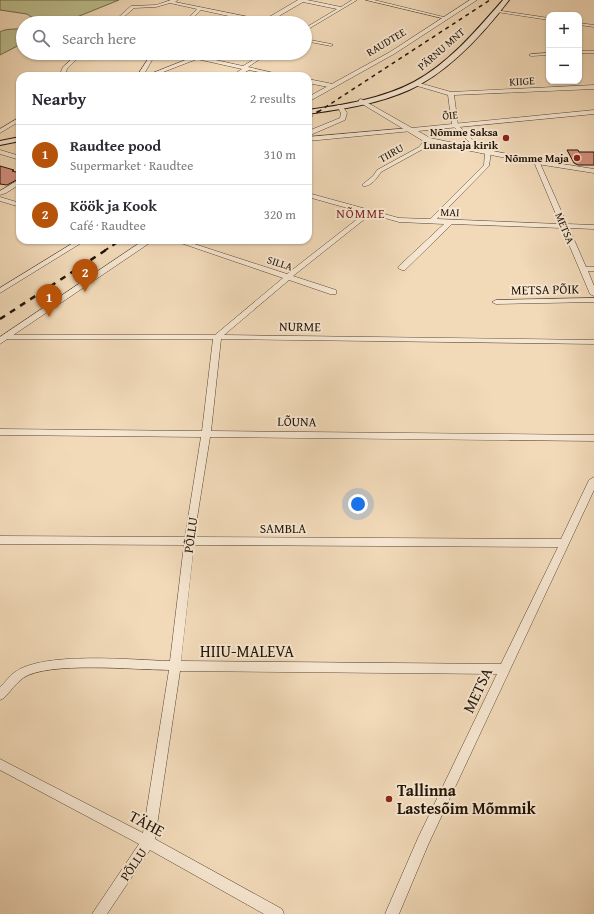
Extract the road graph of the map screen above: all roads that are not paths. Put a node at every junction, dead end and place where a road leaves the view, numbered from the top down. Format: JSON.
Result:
{"nodes":[{"id":1,"x":178,"y":0,"type":"edge"},
{"id":2,"x":302,"y":0,"type":"edge"},
{"id":3,"x":355,"y":0,"type":"edge"},
{"id":4,"x":368,"y":0,"type":"edge"},
{"id":5,"x":474,"y":0,"type":"edge"},
{"id":6,"x":506,"y":0,"type":"edge"},
{"id":7,"x":171,"y":2,"type":"junction"},
{"id":8,"x":200,"y":8,"type":"junction"},
{"id":9,"x":341,"y":8,"type":"junction"},
{"id":10,"x":497,"y":11,"type":"junction"},
{"id":11,"x":122,"y":16,"type":"edge"},
{"id":12,"x":192,"y":16,"type":"edge"},
{"id":13,"x":237,"y":16,"type":"edge"},
{"id":14,"x":274,"y":16,"type":"edge"},
{"id":15,"x":446,"y":18,"type":"junction"},
{"id":16,"x":546,"y":19,"type":"edge"},
{"id":17,"x":582,"y":24,"type":"edge"},
{"id":18,"x":312,"y":26,"type":"edge"},
{"id":19,"x":594,"y":26,"type":"edge"},
{"id":20,"x":312,"y":41,"type":"edge"},
{"id":21,"x":331,"y":45,"type":"dead end"},
{"id":22,"x":582,"y":52,"type":"edge"},
{"id":23,"x":594,"y":52,"type":"edge"},
{"id":24,"x":546,"y":54,"type":"edge"},
{"id":25,"x":532,"y":55,"type":"dead end"},
{"id":26,"x":74,"y":60,"type":"edge"},
{"id":27,"x":150,"y":60,"type":"edge"},
{"id":28,"x":188,"y":60,"type":"edge"},
{"id":29,"x":209,"y":60,"type":"edge"},
{"id":30,"x":257,"y":60,"type":"edge"},
{"id":31,"x":245,"y":68,"type":"junction"},
{"id":32,"x":64,"y":72,"type":"edge"},
{"id":33,"x":142,"y":72,"type":"edge"},
{"id":34,"x":158,"y":72,"type":"edge"},
{"id":35,"x":240,"y":72,"type":"edge"},
{"id":36,"x":264,"y":72,"type":"edge"},
{"id":37,"x":312,"y":82,"type":"edge"},
{"id":38,"x":416,"y":84,"type":"junction"},
{"id":39,"x":334,"y":86,"type":"junction"},
{"id":40,"x":594,"y":87,"type":"edge"},
{"id":41,"x":451,"y":94,"type":"junction"},
{"id":42,"x":312,"y":98,"type":"edge"},
{"id":43,"x":361,"y":101,"type":"junction"},
{"id":44,"x":340,"y":106,"type":"junction"},
{"id":45,"x":312,"y":111,"type":"edge"},
{"id":46,"x":594,"y":112,"type":"edge"},
{"id":47,"x":16,"y":121,"type":"edge"},
{"id":48,"x":455,"y":126,"type":"junction"},
{"id":49,"x":410,"y":130,"type":"junction"},
{"id":50,"x":0,"y":131,"type":"edge"},
{"id":51,"x":312,"y":132,"type":"edge"},
{"id":52,"x":16,"y":139,"type":"edge"},
{"id":53,"x":312,"y":139,"type":"edge"},
{"id":54,"x":428,"y":140,"type":"junction"},
{"id":55,"x":0,"y":143,"type":"edge"},
{"id":56,"x":480,"y":150,"type":"junction"},
{"id":57,"x":0,"y":152,"type":"edge"},
{"id":58,"x":488,"y":152,"type":"junction"},
{"id":59,"x":16,"y":157,"type":"edge"},
{"id":60,"x":537,"y":162,"type":"junction"},
{"id":61,"x":594,"y":171,"type":"edge"},
{"id":62,"x":16,"y":184,"type":"edge"},
{"id":63,"x":365,"y":186,"type":"dead end"},
{"id":64,"x":0,"y":193,"type":"edge"},
{"id":65,"x":312,"y":196,"type":"edge"},
{"id":66,"x":0,"y":199,"type":"edge"},
{"id":67,"x":16,"y":204,"type":"edge"},
{"id":68,"x":369,"y":212,"type":"junction"},
{"id":69,"x":431,"y":222,"type":"junction"},
{"id":70,"x":450,"y":222,"type":"junction"},
{"id":71,"x":565,"y":226,"type":"junction"},
{"id":72,"x":594,"y":227,"type":"edge"},
{"id":73,"x":76,"y":244,"type":"edge"},
{"id":74,"x":144,"y":244,"type":"edge"},
{"id":75,"x":187,"y":244,"type":"edge"},
{"id":76,"x":402,"y":268,"type":"dead end"},
{"id":77,"x":583,"y":269,"type":"junction"},
{"id":78,"x":594,"y":269,"type":"edge"},
{"id":79,"x":288,"y":277,"type":"junction"},
{"id":80,"x":0,"y":291,"type":"edge"},
{"id":81,"x":333,"y":292,"type":"dead end"},
{"id":82,"x":594,"y":294,"type":"edge"},
{"id":83,"x":594,"y":300,"type":"edge"},
{"id":84,"x":496,"y":302,"type":"dead end"},
{"id":85,"x":217,"y":337,"type":"junction"},
{"id":86,"x":3,"y":339,"type":"edge"},
{"id":87,"x":594,"y":342,"type":"edge"},
{"id":88,"x":0,"y":432,"type":"edge"},
{"id":89,"x":206,"y":434,"type":"junction"},
{"id":90,"x":594,"y":438,"type":"edge"},
{"id":91,"x":594,"y":480,"type":"edge"},
{"id":92,"x":0,"y":540,"type":"edge"},
{"id":93,"x":189,"y":541,"type":"junction"},
{"id":94,"x":565,"y":543,"type":"junction"},
{"id":95,"x":175,"y":666,"type":"junction"},
{"id":96,"x":505,"y":669,"type":"junction"},
{"id":97,"x":0,"y":695,"type":"edge"},
{"id":98,"x":0,"y":764,"type":"edge"},
{"id":99,"x":148,"y":842,"type":"junction"},
{"id":100,"x":99,"y":914,"type":"edge"},
{"id":101,"x":277,"y":914,"type":"edge"},
{"id":102,"x":392,"y":914,"type":"edge"}],
"edges":[{"from":1,"to":7,"type":"street"},
{"from":2,"to":9,"type":"street"},
{"from":2,"to":14,"type":"street"},
{"from":3,"to":9,"type":"street"},
{"from":4,"to":15,"type":"street"},
{"from":5,"to":15,"type":"street","name":"RAUDTEE"},
{"from":6,"to":10,"type":"main road","name":"PÄRNU MNT"},
{"from":7,"to":8,"type":"street"},
{"from":7,"to":11,"type":"street"},
{"from":8,"to":12,"type":"street"},
{"from":8,"to":13,"type":"street"},
{"from":9,"to":18,"type":"street"},
{"from":10,"to":16,"type":"street"},
{"from":10,"to":38,"type":"main road","name":"PÄRNU MNT"},
{"from":15,"to":39,"type":"street","name":"RAUDTEE"},
{"from":17,"to":19,"type":"street"},
{"from":20,"to":21,"type":"street"},
{"from":22,"to":23,"type":"street"},
{"from":24,"to":25,"type":"street"},
{"from":26,"to":32,"type":"street"},
{"from":27,"to":33,"type":"street"},
{"from":28,"to":34,"type":"street"},
{"from":29,"to":31,"type":"street"},
{"from":30,"to":31,"type":"street"},
{"from":31,"to":35,"type":"street"},
{"from":31,"to":36,"type":"street"},
{"from":37,"to":39,"type":"street"},
{"from":38,"to":41,"type":"street","name":"KIIGE"},
{"from":38,"to":43,"type":"main road","name":"PÄRNU MNT"},
{"from":39,"to":42,"type":"street","name":"RAUDTEE"},
{"from":40,"to":41,"type":"street","name":"KIIGE"},
{"from":41,"to":48,"type":"street"},
{"from":43,"to":44,"type":"main road","name":"PÄRNU MNT"},
{"from":43,"to":49,"type":"street"},
{"from":44,"to":45,"type":"main road","name":"PÄRNU MNT"},
{"from":44,"to":51,"type":"street"},
{"from":46,"to":48,"type":"street","name":"ÕIE"},
{"from":47,"to":50,"type":"street"},
{"from":48,"to":49,"type":"street","name":"ÕIE"},
{"from":48,"to":56,"type":"street"},
{"from":49,"to":53,"type":"street","name":"ÕIE"},
{"from":49,"to":54,"type":"street"},
{"from":52,"to":55,"type":"main road"},
{"from":54,"to":56,"type":"street"},
{"from":54,"to":63,"type":"street","name":"TIIRU"},
{"from":56,"to":58,"type":"street"},
{"from":57,"to":59,"type":"street"},
{"from":58,"to":60,"type":"street"},
{"from":58,"to":69,"type":"street"},
{"from":60,"to":61,"type":"street"},
{"from":60,"to":71,"type":"street","name":"METSA"},
{"from":62,"to":64,"type":"street"},
{"from":65,"to":68,"type":"street","name":"MAI"},
{"from":66,"to":67,"type":"street"},
{"from":68,"to":69,"type":"street","name":"MAI"},
{"from":68,"to":79,"type":"street"},
{"from":69,"to":70,"type":"street","name":"MAI"},
{"from":70,"to":71,"type":"street","name":"MAI"},
{"from":70,"to":76,"type":"street"},
{"from":71,"to":72,"type":"street","name":"MAI"},
{"from":71,"to":77,"type":"street","name":"METSA"},
{"from":73,"to":80,"type":"street"},
{"from":74,"to":86,"type":"street"},
{"from":75,"to":79,"type":"street","name":"SILLA"},
{"from":77,"to":78,"type":"street"},
{"from":77,"to":82,"type":"street","name":"METSA"},
{"from":79,"to":81,"type":"street","name":"SILLA"},
{"from":79,"to":85,"type":"street"},
{"from":83,"to":84,"type":"street","name":"METSA PÕIK"},
{"from":85,"to":86,"type":"street","name":"NURME"},
{"from":85,"to":87,"type":"street","name":"NURME"},
{"from":85,"to":89,"type":"street","name":"PÕLLU"},
{"from":88,"to":89,"type":"street","name":"LÕUNA"},
{"from":89,"to":90,"type":"street","name":"LÕUNA"},
{"from":89,"to":93,"type":"street","name":"PÕLLU"},
{"from":91,"to":94,"type":"street","name":"METSA"},
{"from":92,"to":93,"type":"street","name":"SAMBLA"},
{"from":93,"to":94,"type":"street","name":"SAMBLA"},
{"from":93,"to":95,"type":"street","name":"PÕLLU"},
{"from":94,"to":96,"type":"street","name":"METSA"},
{"from":95,"to":96,"type":"street","name":"HIIU-MALEVA"},
{"from":95,"to":97,"type":"street","name":"HIIU-MALEVA"},
{"from":95,"to":99,"type":"street","name":"PÕLLU"},
{"from":96,"to":102,"type":"street","name":"METSA"},
{"from":98,"to":99,"type":"street","name":"TÄHE"},
{"from":99,"to":100,"type":"street","name":"PÕLLU"},
{"from":99,"to":101,"type":"street","name":"TÄHE"}]}
